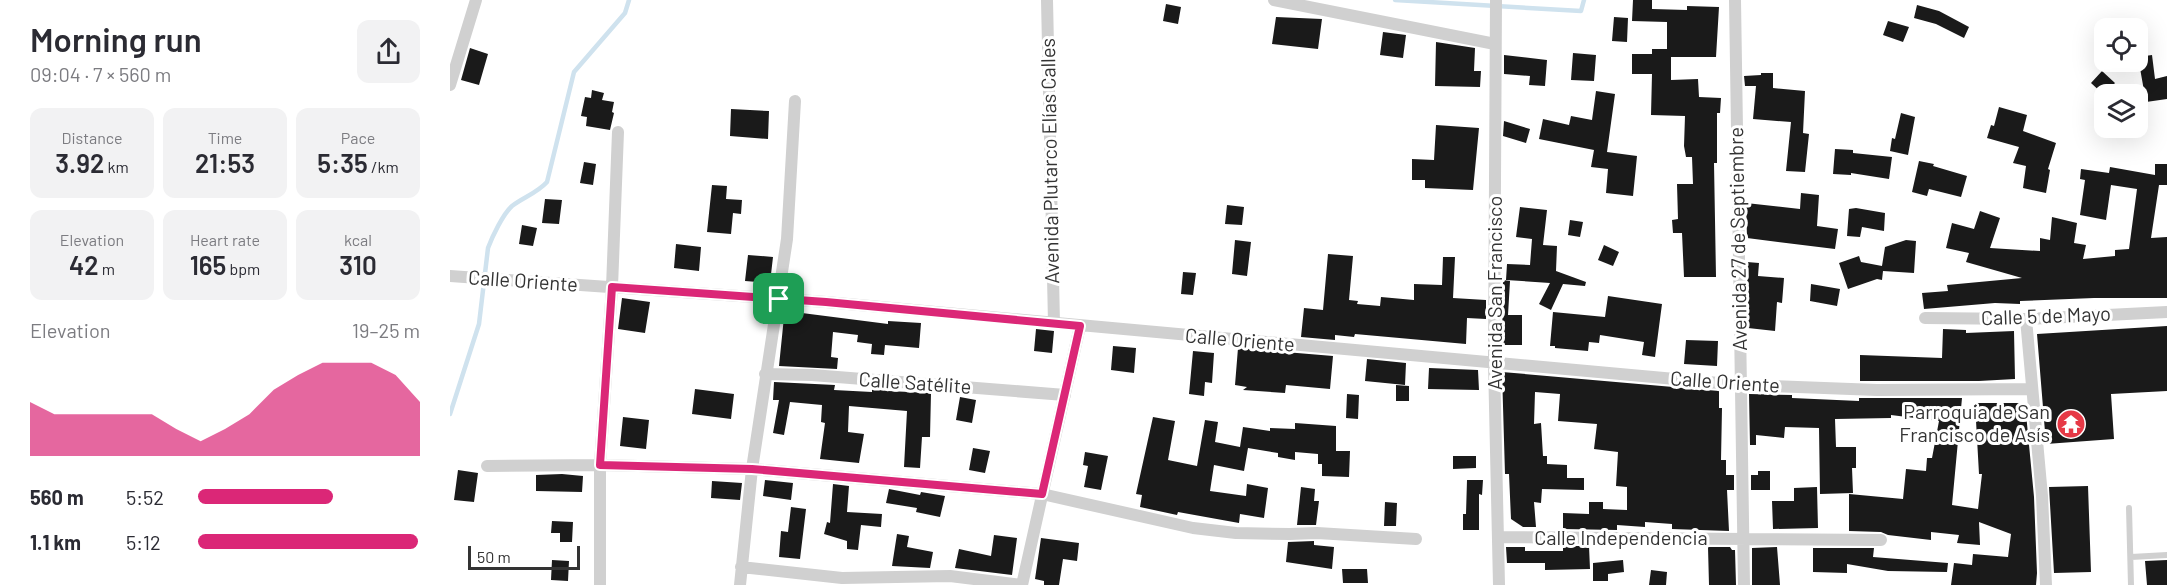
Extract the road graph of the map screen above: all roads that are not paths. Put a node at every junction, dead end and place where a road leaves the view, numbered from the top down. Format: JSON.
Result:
{"nodes":[{"id":1,"x":476,"y":0,"type":"edge"},
{"id":2,"x":1047,"y":0,"type":"edge"},
{"id":3,"x":1274,"y":0,"type":"edge"},
{"id":4,"x":1496,"y":0,"type":"edge"},
{"id":5,"x":1735,"y":0,"type":"edge"},
{"id":6,"x":1495,"y":44,"type":"junction"},
{"id":7,"x":450,"y":85,"type":"edge"},
{"id":8,"x":795,"y":101,"type":"dead end"},
{"id":9,"x":618,"y":132,"type":"dead end"},
{"id":10,"x":456,"y":277,"type":"edge"},
{"id":11,"x":612,"y":287,"type":"junction"},
{"id":12,"x":779,"y":299,"type":"junction"},
{"id":13,"x":2167,"y":312,"type":"edge"},
{"id":14,"x":1925,"y":318,"type":"dead end"},
{"id":15,"x":2026,"y":319,"type":"junction"},
{"id":16,"x":1054,"y":323,"type":"junction"},
{"id":17,"x":1080,"y":326,"type":"junction"},
{"id":18,"x":1494,"y":362,"type":"junction"},
{"id":19,"x":765,"y":374,"type":"junction"},
{"id":20,"x":1741,"y":385,"type":"junction"},
{"id":21,"x":2032,"y":389,"type":"junction"},
{"id":22,"x":1065,"y":395,"type":"junction"},
{"id":23,"x":600,"y":465,"type":"junction"},
{"id":24,"x":487,"y":466,"type":"dead end"},
{"id":25,"x":752,"y":469,"type":"junction"},
{"id":26,"x":1042,"y":494,"type":"junction"},
{"id":27,"x":2129,"y":508,"type":"dead end"},
{"id":28,"x":1498,"y":537,"type":"junction"},
{"id":29,"x":1416,"y":539,"type":"dead end"},
{"id":30,"x":1743,"y":539,"type":"junction"},
{"id":31,"x":1881,"y":540,"type":"dead end"},
{"id":32,"x":2167,"y":555,"type":"edge"},
{"id":33,"x":2131,"y":557,"type":"junction"},
{"id":34,"x":741,"y":567,"type":"junction"},
{"id":35,"x":600,"y":585,"type":"edge"},
{"id":36,"x":740,"y":585,"type":"edge"},
{"id":37,"x":1022,"y":585,"type":"edge"},
{"id":38,"x":1499,"y":585,"type":"edge"},
{"id":39,"x":1744,"y":585,"type":"edge"},
{"id":40,"x":2046,"y":585,"type":"edge"},
{"id":41,"x":2132,"y":585,"type":"edge"}],
"edges":[{"from":1,"to":7,"type":"street"},
{"from":2,"to":16,"type":"street","name":"Avenida Plutarco Elías Calles"},
{"from":3,"to":6,"type":"street"},
{"from":4,"to":6,"type":"street","name":"Avenida San Francisco"},
{"from":5,"to":20,"type":"street","name":"Avenida 27 de Septiembre"},
{"from":6,"to":18,"type":"street","name":"Avenida San Francisco"},
{"from":8,"to":12,"type":"street"},
{"from":9,"to":11,"type":"street"},
{"from":10,"to":11,"type":"street","name":"Calle Oriente"},
{"from":11,"to":12,"type":"street","name":"Calle Oriente"},
{"from":11,"to":23,"type":"street"},
{"from":12,"to":16,"type":"street","name":"Calle Oriente"},
{"from":12,"to":19,"type":"street"},
{"from":13,"to":15,"type":"street","name":"Calle 5 de Mayo"},
{"from":14,"to":15,"type":"street","name":"Calle 5 de Mayo"},
{"from":15,"to":21,"type":"street"},
{"from":16,"to":17,"type":"street","name":"Calle Oriente"},
{"from":17,"to":18,"type":"street","name":"Calle Oriente"},
{"from":17,"to":22,"type":"street"},
{"from":18,"to":20,"type":"street","name":"Calle Oriente"},
{"from":18,"to":28,"type":"street","name":"Avenida San Francisco"},
{"from":19,"to":22,"type":"street","name":"Calle Satélite"},
{"from":19,"to":25,"type":"street"},
{"from":20,"to":21,"type":"street","name":"Calle Oriente"},
{"from":20,"to":30,"type":"street","name":"Avenida 27 de Septiembre"},
{"from":21,"to":40,"type":"street"},
{"from":22,"to":26,"type":"street"},
{"from":23,"to":24,"type":"street"},
{"from":23,"to":25,"type":"street"},
{"from":23,"to":35,"type":"street"},
{"from":25,"to":26,"type":"street"},
{"from":25,"to":34,"type":"street"},
{"from":26,"to":29,"type":"street"},
{"from":26,"to":37,"type":"street"},
{"from":27,"to":33,"type":"lane"},
{"from":28,"to":30,"type":"street","name":"Calle Independencia"},
{"from":28,"to":38,"type":"street","name":"Avenida San Francisco"},
{"from":30,"to":31,"type":"street","name":"Calle Independencia"},
{"from":30,"to":39,"type":"street","name":"Avenida 27 de Septiembre"},
{"from":32,"to":33,"type":"lane"},
{"from":33,"to":41,"type":"lane"},
{"from":34,"to":36,"type":"street"},
{"from":34,"to":37,"type":"street"}]}
